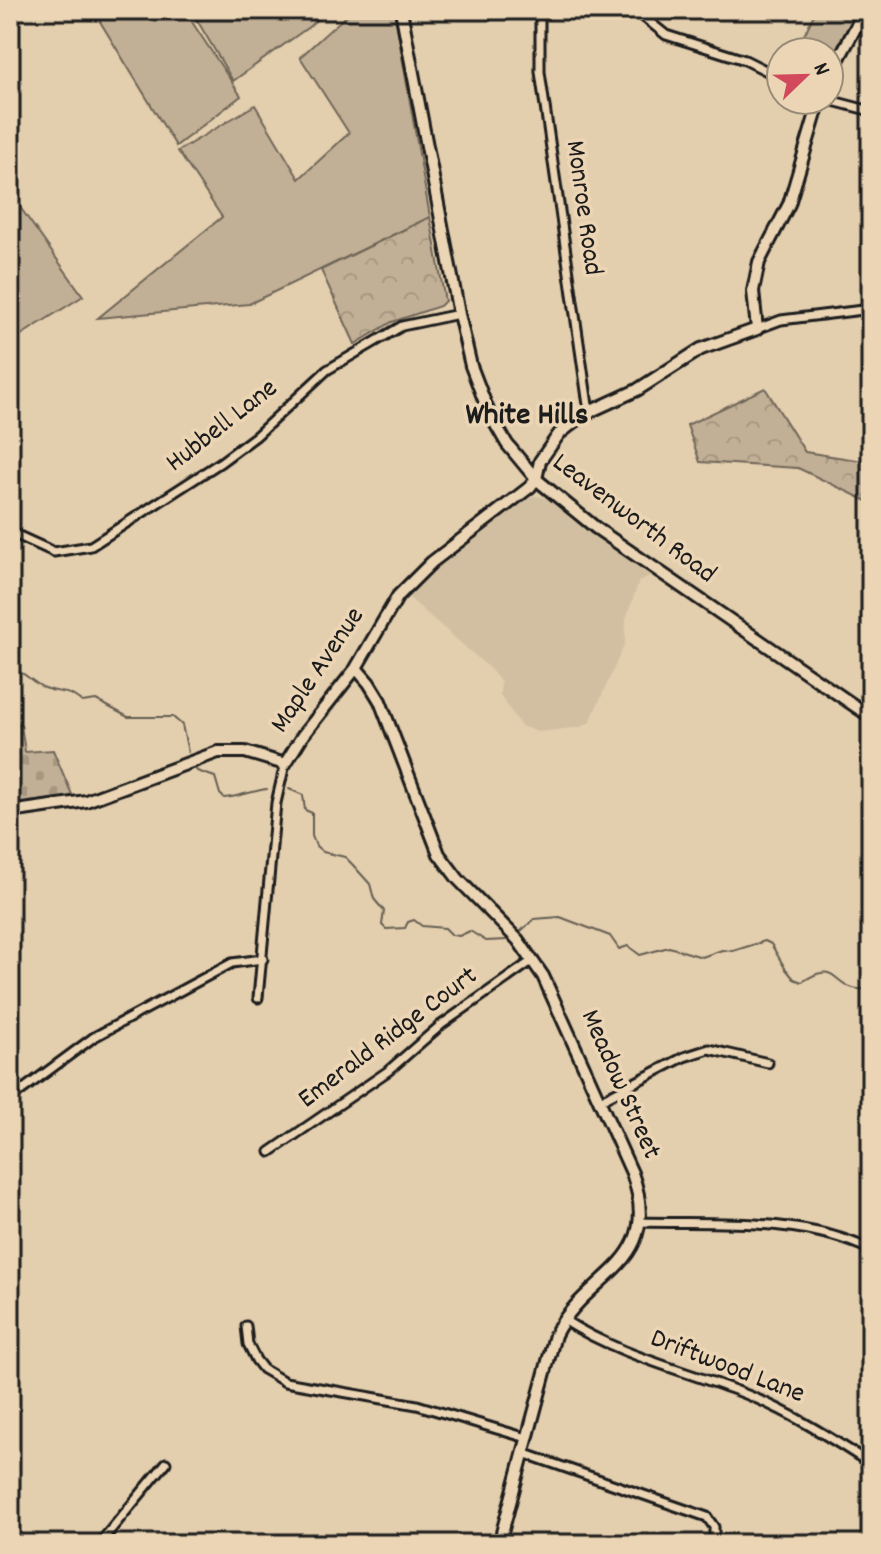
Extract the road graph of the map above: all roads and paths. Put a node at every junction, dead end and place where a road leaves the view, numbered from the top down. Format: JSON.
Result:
{"nodes":[{"id":1,"x":401,"y":10,"type":"edge"},
{"id":2,"x":540,"y":10,"type":"edge"},
{"id":3,"x":635,"y":10,"type":"edge"},
{"id":4,"x":865,"y":10,"type":"edge"},
{"id":5,"x":845,"y":47,"type":"edge"},
{"id":6,"x":765,"y":70,"type":"edge"},
{"id":7,"x":845,"y":104,"type":"edge"},
{"id":8,"x":871,"y":111,"type":"edge"},
{"id":9,"x":815,"y":116,"type":"edge"},
{"id":10,"x":871,"y":309,"type":"edge"},
{"id":11,"x":459,"y":314,"type":"junction"},
{"id":12,"x":757,"y":329,"type":"junction"},
{"id":13,"x":589,"y":412,"type":"junction"},
{"id":14,"x":536,"y":479,"type":"junction"},
{"id":15,"x":10,"y":532,"type":"edge"},
{"id":16,"x":356,"y":668,"type":"junction"},
{"id":17,"x":871,"y":717,"type":"edge"},
{"id":18,"x":285,"y":764,"type":"junction"},
{"id":19,"x":10,"y":812,"type":"edge"},
{"id":20,"x":263,"y":959,"type":"junction"},
{"id":21,"x":533,"y":960,"type":"junction"},
{"id":22,"x":258,"y":998,"type":"dead end"},
{"id":23,"x":768,"y":1063,"type":"dead end"},
{"id":24,"x":10,"y":1099,"type":"edge"},
{"id":25,"x":601,"y":1100,"type":"junction"},
{"id":26,"x":270,"y":1152,"type":"dead end"},
{"id":27,"x":640,"y":1222,"type":"junction"},
{"id":28,"x":871,"y":1250,"type":"edge"},
{"id":29,"x":564,"y":1320,"type":"junction"},
{"id":30,"x":246,"y":1326,"type":"dead end"},
{"id":31,"x":527,"y":1438,"type":"junction"},
{"id":32,"x":523,"y":1453,"type":"junction"},
{"id":33,"x":166,"y":1463,"type":"dead end"},
{"id":34,"x":871,"y":1464,"type":"edge"},
{"id":35,"x":99,"y":1544,"type":"edge"},
{"id":36,"x":499,"y":1544,"type":"edge"},
{"id":37,"x":714,"y":1544,"type":"edge"}],
"edges":[{"from":1,"to":11,"type":"street","name":"Leavenworth Road"},
{"from":2,"to":13,"type":"street","name":"Monroe Road"},
{"from":3,"to":6,"type":"street"},
{"from":4,"to":5,"type":"street"},
{"from":7,"to":8,"type":"street"},
{"from":9,"to":12,"type":"street"},
{"from":10,"to":12,"type":"street"},
{"from":11,"to":14,"type":"street","name":"Leavenworth Road"},
{"from":11,"to":15,"type":"street","name":"Hubbell Lane"},
{"from":12,"to":13,"type":"street"},
{"from":13,"to":14,"type":"street"},
{"from":14,"to":16,"type":"street","name":"Maple Avenue"},
{"from":14,"to":17,"type":"street","name":"Leavenworth Road"},
{"from":16,"to":18,"type":"street","name":"Maple Avenue"},
{"from":16,"to":21,"type":"street","name":"Meadow Street"},
{"from":18,"to":19,"type":"street","name":"Maple Avenue"},
{"from":18,"to":20,"type":"street"},
{"from":20,"to":22,"type":"street"},
{"from":20,"to":24,"type":"street"},
{"from":21,"to":25,"type":"street","name":"Meadow Street"},
{"from":21,"to":26,"type":"street","name":"Emerald Ridge Court"},
{"from":23,"to":25,"type":"street"},
{"from":25,"to":27,"type":"street","name":"Meadow Street"},
{"from":27,"to":28,"type":"street"},
{"from":27,"to":29,"type":"street"},
{"from":29,"to":31,"type":"street"},
{"from":29,"to":34,"type":"street","name":"Driftwood Lane"},
{"from":30,"to":31,"type":"street"},
{"from":31,"to":32,"type":"street"},
{"from":32,"to":36,"type":"street"},
{"from":32,"to":37,"type":"street"},
{"from":33,"to":35,"type":"street"}]}
